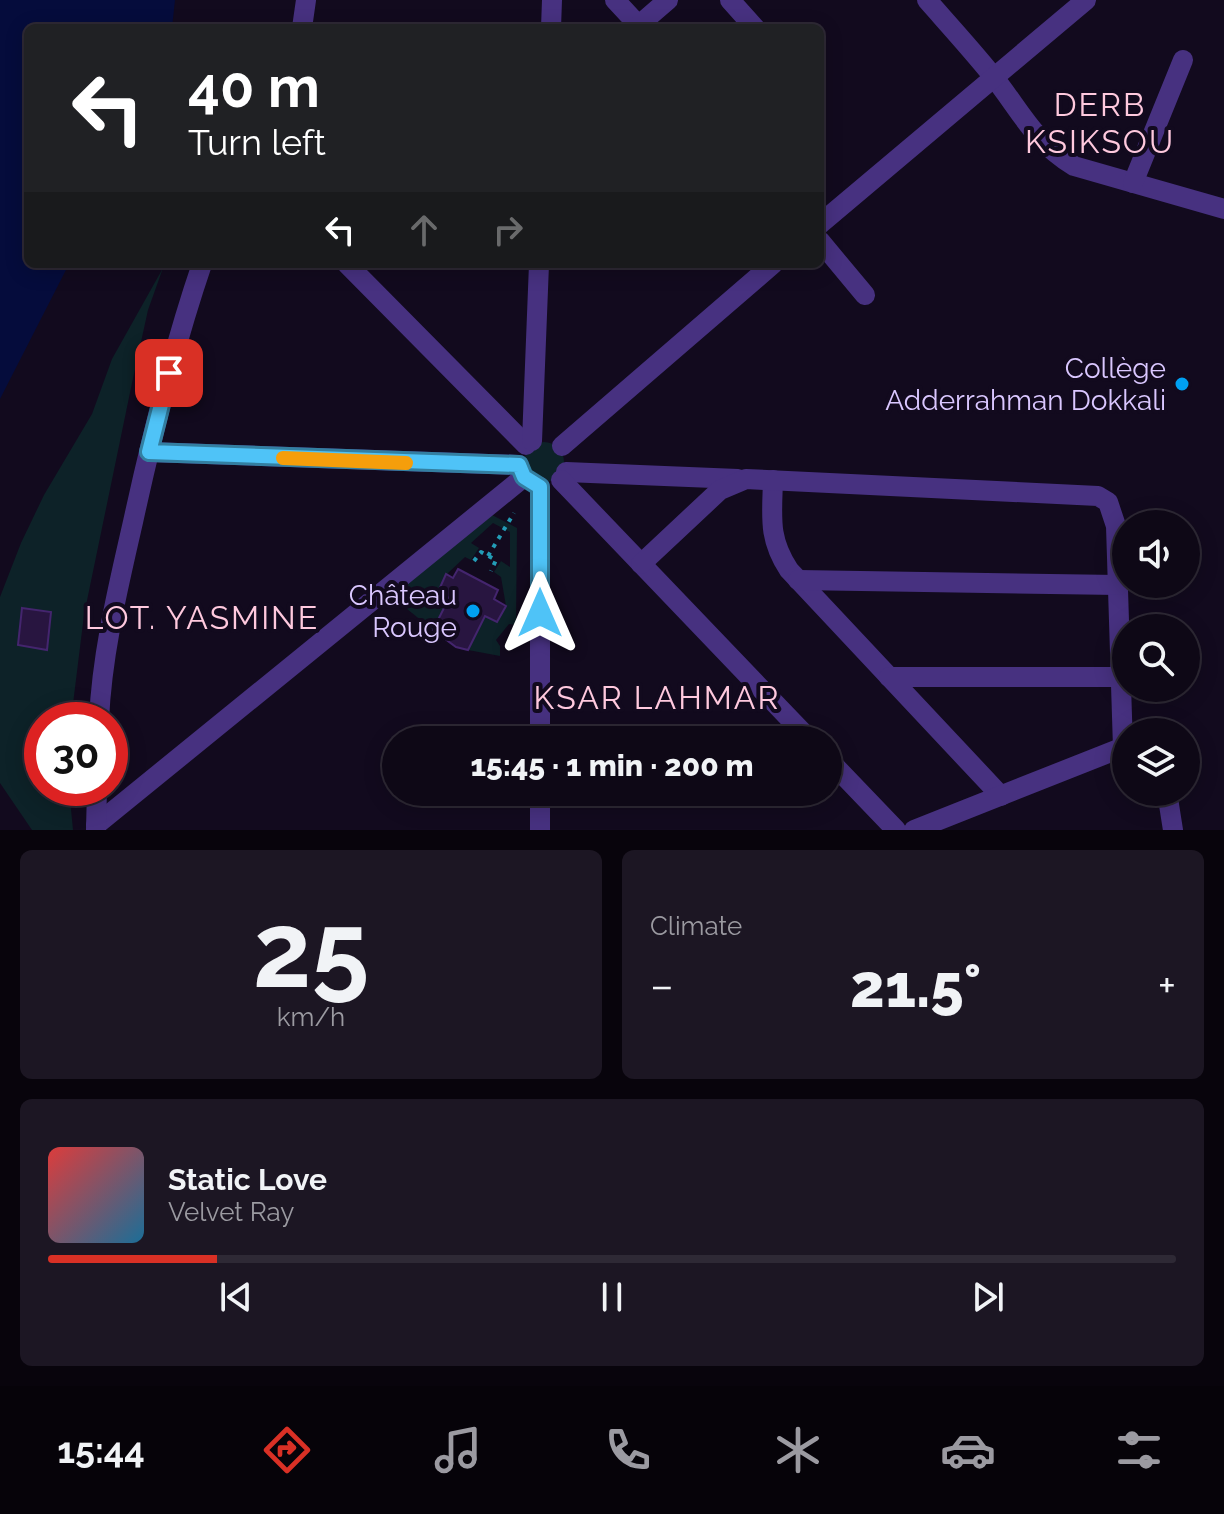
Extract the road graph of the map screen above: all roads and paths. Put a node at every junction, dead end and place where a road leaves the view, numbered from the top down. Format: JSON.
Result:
{"nodes":[{"id":1,"x":306,"y":0,"type":"edge"},
{"id":2,"x":552,"y":0,"type":"edge"},
{"id":3,"x":615,"y":0,"type":"edge"},
{"id":4,"x":668,"y":0,"type":"edge"},
{"id":5,"x":730,"y":0,"type":"edge"},
{"id":6,"x":927,"y":0,"type":"edge"},
{"id":7,"x":1079,"y":2,"type":"edge"},
{"id":8,"x":303,"y":24,"type":"edge"},
{"id":9,"x":551,"y":24,"type":"edge"},
{"id":10,"x":638,"y":24,"type":"edge"},
{"id":11,"x":642,"y":24,"type":"edge"},
{"id":12,"x":751,"y":24,"type":"edge"},
{"id":13,"x":1183,"y":60,"type":"dead end"},
{"id":14,"x":994,"y":77,"type":"junction"},
{"id":15,"x":1133,"y":183,"type":"junction"},
{"id":16,"x":1224,"y":209,"type":"edge"},
{"id":17,"x":824,"y":221,"type":"edge"},
{"id":18,"x":824,"y":246,"type":"edge"},
{"id":19,"x":201,"y":268,"type":"edge"},
{"id":20,"x":351,"y":268,"type":"edge"},
{"id":21,"x":539,"y":268,"type":"edge"},
{"id":22,"x":768,"y":268,"type":"edge"},
{"id":23,"x":865,"y":295,"type":"dead end"},
{"id":24,"x":529,"y":443,"type":"junction"},
{"id":25,"x":562,"y":446,"type":"junction"},
{"id":26,"x":149,"y":452,"type":"junction"},
{"id":27,"x":528,"y":476,"type":"junction"},
{"id":28,"x":563,"y":476,"type":"junction"},
{"id":29,"x":746,"y":479,"type":"junction"},
{"id":30,"x":773,"y":480,"type":"junction"},
{"id":31,"x":1112,"y":514,"type":"edge"},
{"id":32,"x":493,"y":548,"type":"dead end"},
{"id":33,"x":488,"y":556,"type":"junction"},
{"id":34,"x":474,"y":561,"type":"dead end"},
{"id":35,"x":641,"y":564,"type":"junction"},
{"id":36,"x":491,"y":571,"type":"dead end"},
{"id":37,"x":798,"y":580,"type":"junction"},
{"id":38,"x":1112,"y":585,"type":"edge"},
{"id":39,"x":889,"y":677,"type":"junction"},
{"id":40,"x":1112,"y":677,"type":"edge"},
{"id":41,"x":101,"y":702,"type":"edge"},
{"id":42,"x":539,"y":726,"type":"edge"},
{"id":43,"x":797,"y":726,"type":"edge"},
{"id":44,"x":1112,"y":752,"type":"edge"},
{"id":45,"x":842,"y":775,"type":"edge"},
{"id":46,"x":1001,"y":796,"type":"junction"},
{"id":47,"x":97,"y":806,"type":"edge"},
{"id":48,"x":540,"y":806,"type":"edge"},
{"id":49,"x":1169,"y":806,"type":"edge"},
{"id":50,"x":886,"y":826,"type":"edge"},
{"id":51,"x":96,"y":828,"type":"edge"},
{"id":52,"x":540,"y":830,"type":"edge"},
{"id":53,"x":914,"y":830,"type":"edge"},
{"id":54,"x":1173,"y":830,"type":"edge"}],
"edges":[{"from":1,"to":8,"type":"street"},
{"from":2,"to":9,"type":"street"},
{"from":3,"to":10,"type":"street"},
{"from":4,"to":11,"type":"street"},
{"from":5,"to":12,"type":"street"},
{"from":6,"to":14,"type":"street"},
{"from":7,"to":14,"type":"street"},
{"from":13,"to":15,"type":"street"},
{"from":14,"to":15,"type":"street"},
{"from":14,"to":17,"type":"street"},
{"from":15,"to":16,"type":"street"},
{"from":18,"to":23,"type":"street"},
{"from":19,"to":26,"type":"street"},
{"from":20,"to":24,"type":"street"},
{"from":21,"to":24,"type":"street"},
{"from":22,"to":25,"type":"street"},
{"from":24,"to":25,"type":"street"},
{"from":24,"to":27,"type":"street"},
{"from":25,"to":28,"type":"street"},
{"from":26,"to":27,"type":"street"},
{"from":26,"to":41,"type":"street"},
{"from":27,"to":28,"type":"street"},
{"from":27,"to":42,"type":"street"},
{"from":27,"to":51,"type":"street"},
{"from":28,"to":29,"type":"street"},
{"from":28,"to":35,"type":"street"},
{"from":29,"to":30,"type":"street"},
{"from":29,"to":35,"type":"street"},
{"from":30,"to":31,"type":"street"},
{"from":30,"to":37,"type":"street"},
{"from":32,"to":33,"type":"path"},
{"from":33,"to":34,"type":"path"},
{"from":33,"to":36,"type":"path"},
{"from":35,"to":43,"type":"street"},
{"from":37,"to":38,"type":"street"},
{"from":37,"to":39,"type":"street"},
{"from":39,"to":40,"type":"street"},
{"from":39,"to":46,"type":"street"},
{"from":44,"to":46,"type":"street"},
{"from":45,"to":50,"type":"street"},
{"from":46,"to":53,"type":"street"},
{"from":47,"to":51,"type":"street"},
{"from":48,"to":52,"type":"street"},
{"from":49,"to":54,"type":"street"}]}
